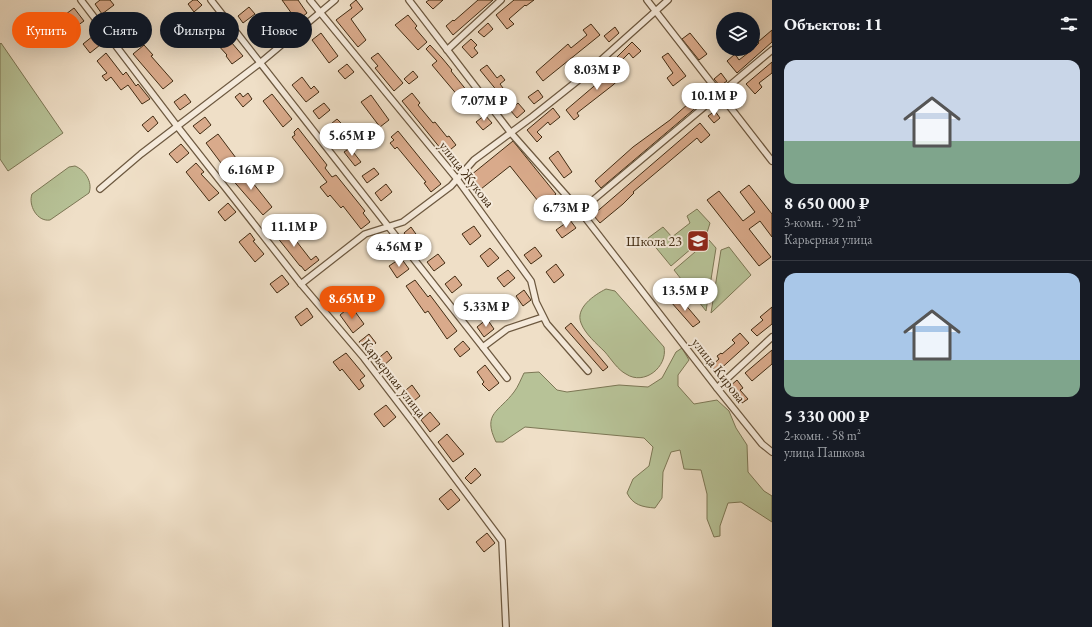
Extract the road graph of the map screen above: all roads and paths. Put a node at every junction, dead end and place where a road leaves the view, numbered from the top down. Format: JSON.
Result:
{"nodes":[{"id":1,"x":81,"y":0,"type":"edge"},
{"id":2,"x":212,"y":0,"type":"edge"},
{"id":3,"x":310,"y":0,"type":"edge"},
{"id":4,"x":335,"y":0,"type":"edge"},
{"id":5,"x":409,"y":0,"type":"edge"},
{"id":6,"x":501,"y":0,"type":"edge"},
{"id":7,"x":647,"y":0,"type":"edge"},
{"id":8,"x":668,"y":0,"type":"edge"},
{"id":9,"x":655,"y":11,"type":"junction"},
{"id":10,"x":319,"y":12,"type":"junction"},
{"id":11,"x":448,"y":50,"type":"junction"},
{"id":12,"x":772,"y":50,"type":"edge"},
{"id":13,"x":260,"y":63,"type":"junction"},
{"id":14,"x":720,"y":94,"type":"junction"},
{"id":15,"x":177,"y":126,"type":"junction"},
{"id":16,"x":511,"y":132,"type":"junction"},
{"id":17,"x":772,"y":162,"type":"edge"},
{"id":18,"x":457,"y":179,"type":"junction"},
{"id":19,"x":100,"y":189,"type":"dead end"},
{"id":20,"x":580,"y":212,"type":"junction"},
{"id":21,"x":389,"y":225,"type":"junction"},
{"id":22,"x":301,"y":284,"type":"junction"},
{"id":23,"x":543,"y":317,"type":"junction"},
{"id":24,"x":772,"y":337,"type":"edge"},
{"id":25,"x":483,"y":347,"type":"junction"},
{"id":26,"x":588,"y":372,"type":"dead end"},
{"id":27,"x":507,"y":378,"type":"dead end"},
{"id":28,"x":717,"y":388,"type":"junction"},
{"id":29,"x":772,"y":452,"type":"edge"},
{"id":30,"x":506,"y":627,"type":"edge"}],
"edges":[{"from":1,"to":15,"type":"street","name":"Карьерная улица"},
{"from":2,"to":13,"type":"street"},
{"from":3,"to":10,"type":"street","name":"улица Жукова"},
{"from":4,"to":10,"type":"street"},
{"from":5,"to":11,"type":"street","name":"улица Кирова"},
{"from":6,"to":11,"type":"street"},
{"from":7,"to":9,"type":"street"},
{"from":8,"to":9,"type":"street"},
{"from":9,"to":14,"type":"street"},
{"from":9,"to":16,"type":"street"},
{"from":10,"to":13,"type":"street"},
{"from":10,"to":18,"type":"street","name":"улица Жукова"},
{"from":11,"to":16,"type":"street","name":"улица Кирова"},
{"from":12,"to":14,"type":"street"},
{"from":13,"to":15,"type":"street"},
{"from":13,"to":21,"type":"street"},
{"from":14,"to":17,"type":"street"},
{"from":14,"to":20,"type":"street"},
{"from":15,"to":19,"type":"street"},
{"from":15,"to":22,"type":"street","name":"Карьерная улица"},
{"from":16,"to":18,"type":"street"},
{"from":16,"to":20,"type":"street","name":"улица Кирова"},
{"from":18,"to":21,"type":"street"},
{"from":18,"to":23,"type":"street","name":"улица Жукова"},
{"from":20,"to":28,"type":"street","name":"улица Кирова"},
{"from":21,"to":22,"type":"street"},
{"from":21,"to":25,"type":"street"},
{"from":22,"to":30,"type":"street","name":"Карьерная улица"},
{"from":23,"to":25,"type":"street"},
{"from":23,"to":26,"type":"street","name":"улица Жукова"},
{"from":24,"to":28,"type":"street"},
{"from":25,"to":27,"type":"street"},
{"from":28,"to":29,"type":"street","name":"улица Кирова"}]}
